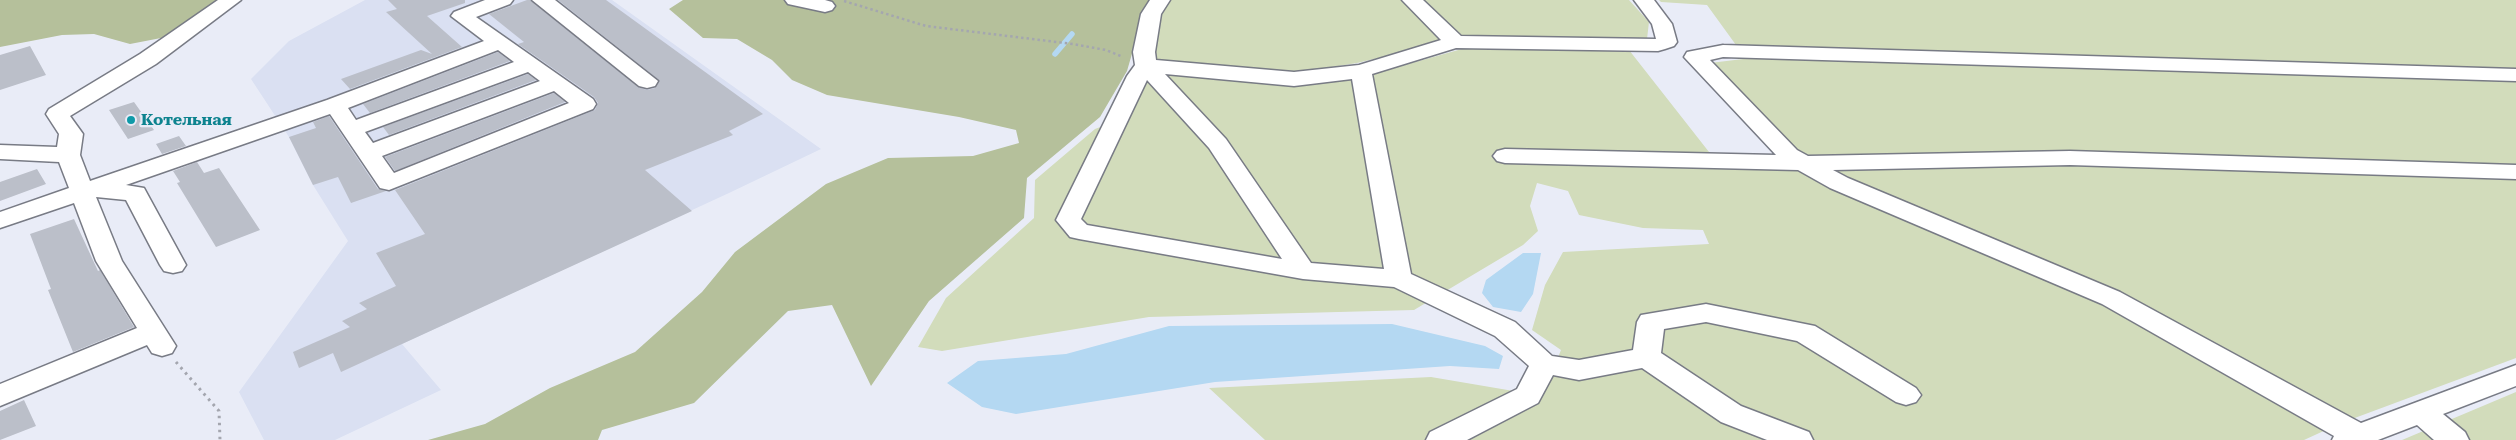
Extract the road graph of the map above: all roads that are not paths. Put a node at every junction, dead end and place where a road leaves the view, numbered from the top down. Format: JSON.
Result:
{"nodes":[{"id":1,"x":231,"y":0,"type":"edge"},
{"id":2,"x":503,"y":0,"type":"edge"},
{"id":3,"x":542,"y":0,"type":"edge"},
{"id":4,"x":796,"y":0,"type":"edge"},
{"id":5,"x":1160,"y":0,"type":"edge"},
{"id":6,"x":1412,"y":0,"type":"edge"},
{"id":7,"x":1644,"y":0,"type":"edge"},
{"id":8,"x":832,"y":3,"type":"edge"},
{"id":9,"x":500,"y":42,"type":"junction"},
{"id":10,"x":1455,"y":42,"type":"junction"},
{"id":11,"x":530,"y":64,"type":"junction"},
{"id":12,"x":1146,"y":66,"type":"junction"},
{"id":13,"x":1362,"y":70,"type":"junction"},
{"id":14,"x":2516,"y":75,"type":"edge"},
{"id":15,"x":647,"y":81,"type":"dead end"},
{"id":16,"x":556,"y":83,"type":"junction"},
{"id":17,"x":335,"y":105,"type":"junction"},
{"id":18,"x":352,"y":129,"type":"junction"},
{"id":19,"x":0,"y":152,"type":"edge"},
{"id":20,"x":369,"y":153,"type":"junction"},
{"id":21,"x":68,"y":155,"type":"junction"},
{"id":22,"x":1505,"y":156,"type":"dead end"},
{"id":23,"x":1804,"y":163,"type":"junction"},
{"id":24,"x":2516,"y":172,"type":"edge"},
{"id":25,"x":86,"y":190,"type":"junction"},
{"id":26,"x":0,"y":220,"type":"edge"},
{"id":27,"x":174,"y":265,"type":"dead end"},
{"id":28,"x":1303,"y":272,"type":"junction"},
{"id":29,"x":1399,"y":280,"type":"junction"},
{"id":30,"x":1646,"y":357,"type":"junction"},
{"id":31,"x":1544,"y":364,"type":"junction"},
{"id":32,"x":2516,"y":375,"type":"edge"},
{"id":33,"x":1906,"y":395,"type":"dead end"},
{"id":34,"x":0,"y":396,"type":"edge"},
{"id":35,"x":2421,"y":412,"type":"junction"},
{"id":36,"x":2353,"y":438,"type":"edge"},
{"id":37,"x":1441,"y":440,"type":"edge"},
{"id":38,"x":1798,"y":440,"type":"edge"},
{"id":39,"x":2454,"y":440,"type":"edge"}],
"edges":[{"from":1,"to":21,"type":"street"},
{"from":2,"to":9,"type":"street"},
{"from":3,"to":15,"type":"street"},
{"from":4,"to":8,"type":"street"},
{"from":5,"to":12,"type":"street"},
{"from":6,"to":10,"type":"street"},
{"from":7,"to":10,"type":"street"},
{"from":9,"to":11,"type":"street"},
{"from":9,"to":17,"type":"street"},
{"from":10,"to":13,"type":"street"},
{"from":11,"to":16,"type":"street"},
{"from":11,"to":18,"type":"street"},
{"from":12,"to":13,"type":"street"},
{"from":12,"to":28,"type":"street"},
{"from":12,"to":28,"type":"street"},
{"from":13,"to":29,"type":"street"},
{"from":14,"to":23,"type":"street"},
{"from":16,"to":20,"type":"street"},
{"from":16,"to":20,"type":"street"},
{"from":17,"to":18,"type":"street"},
{"from":17,"to":25,"type":"street"},
{"from":18,"to":20,"type":"street"},
{"from":19,"to":21,"type":"street"},
{"from":21,"to":25,"type":"street"},
{"from":22,"to":23,"type":"street"},
{"from":23,"to":24,"type":"street"},
{"from":23,"to":36,"type":"street"},
{"from":25,"to":26,"type":"street"},
{"from":25,"to":27,"type":"street"},
{"from":25,"to":34,"type":"street"},
{"from":28,"to":29,"type":"street"},
{"from":29,"to":31,"type":"street"},
{"from":30,"to":31,"type":"street"},
{"from":30,"to":33,"type":"street"},
{"from":30,"to":38,"type":"street"},
{"from":31,"to":37,"type":"street"},
{"from":32,"to":35,"type":"street"},
{"from":35,"to":36,"type":"street"},
{"from":35,"to":39,"type":"street"}]}
